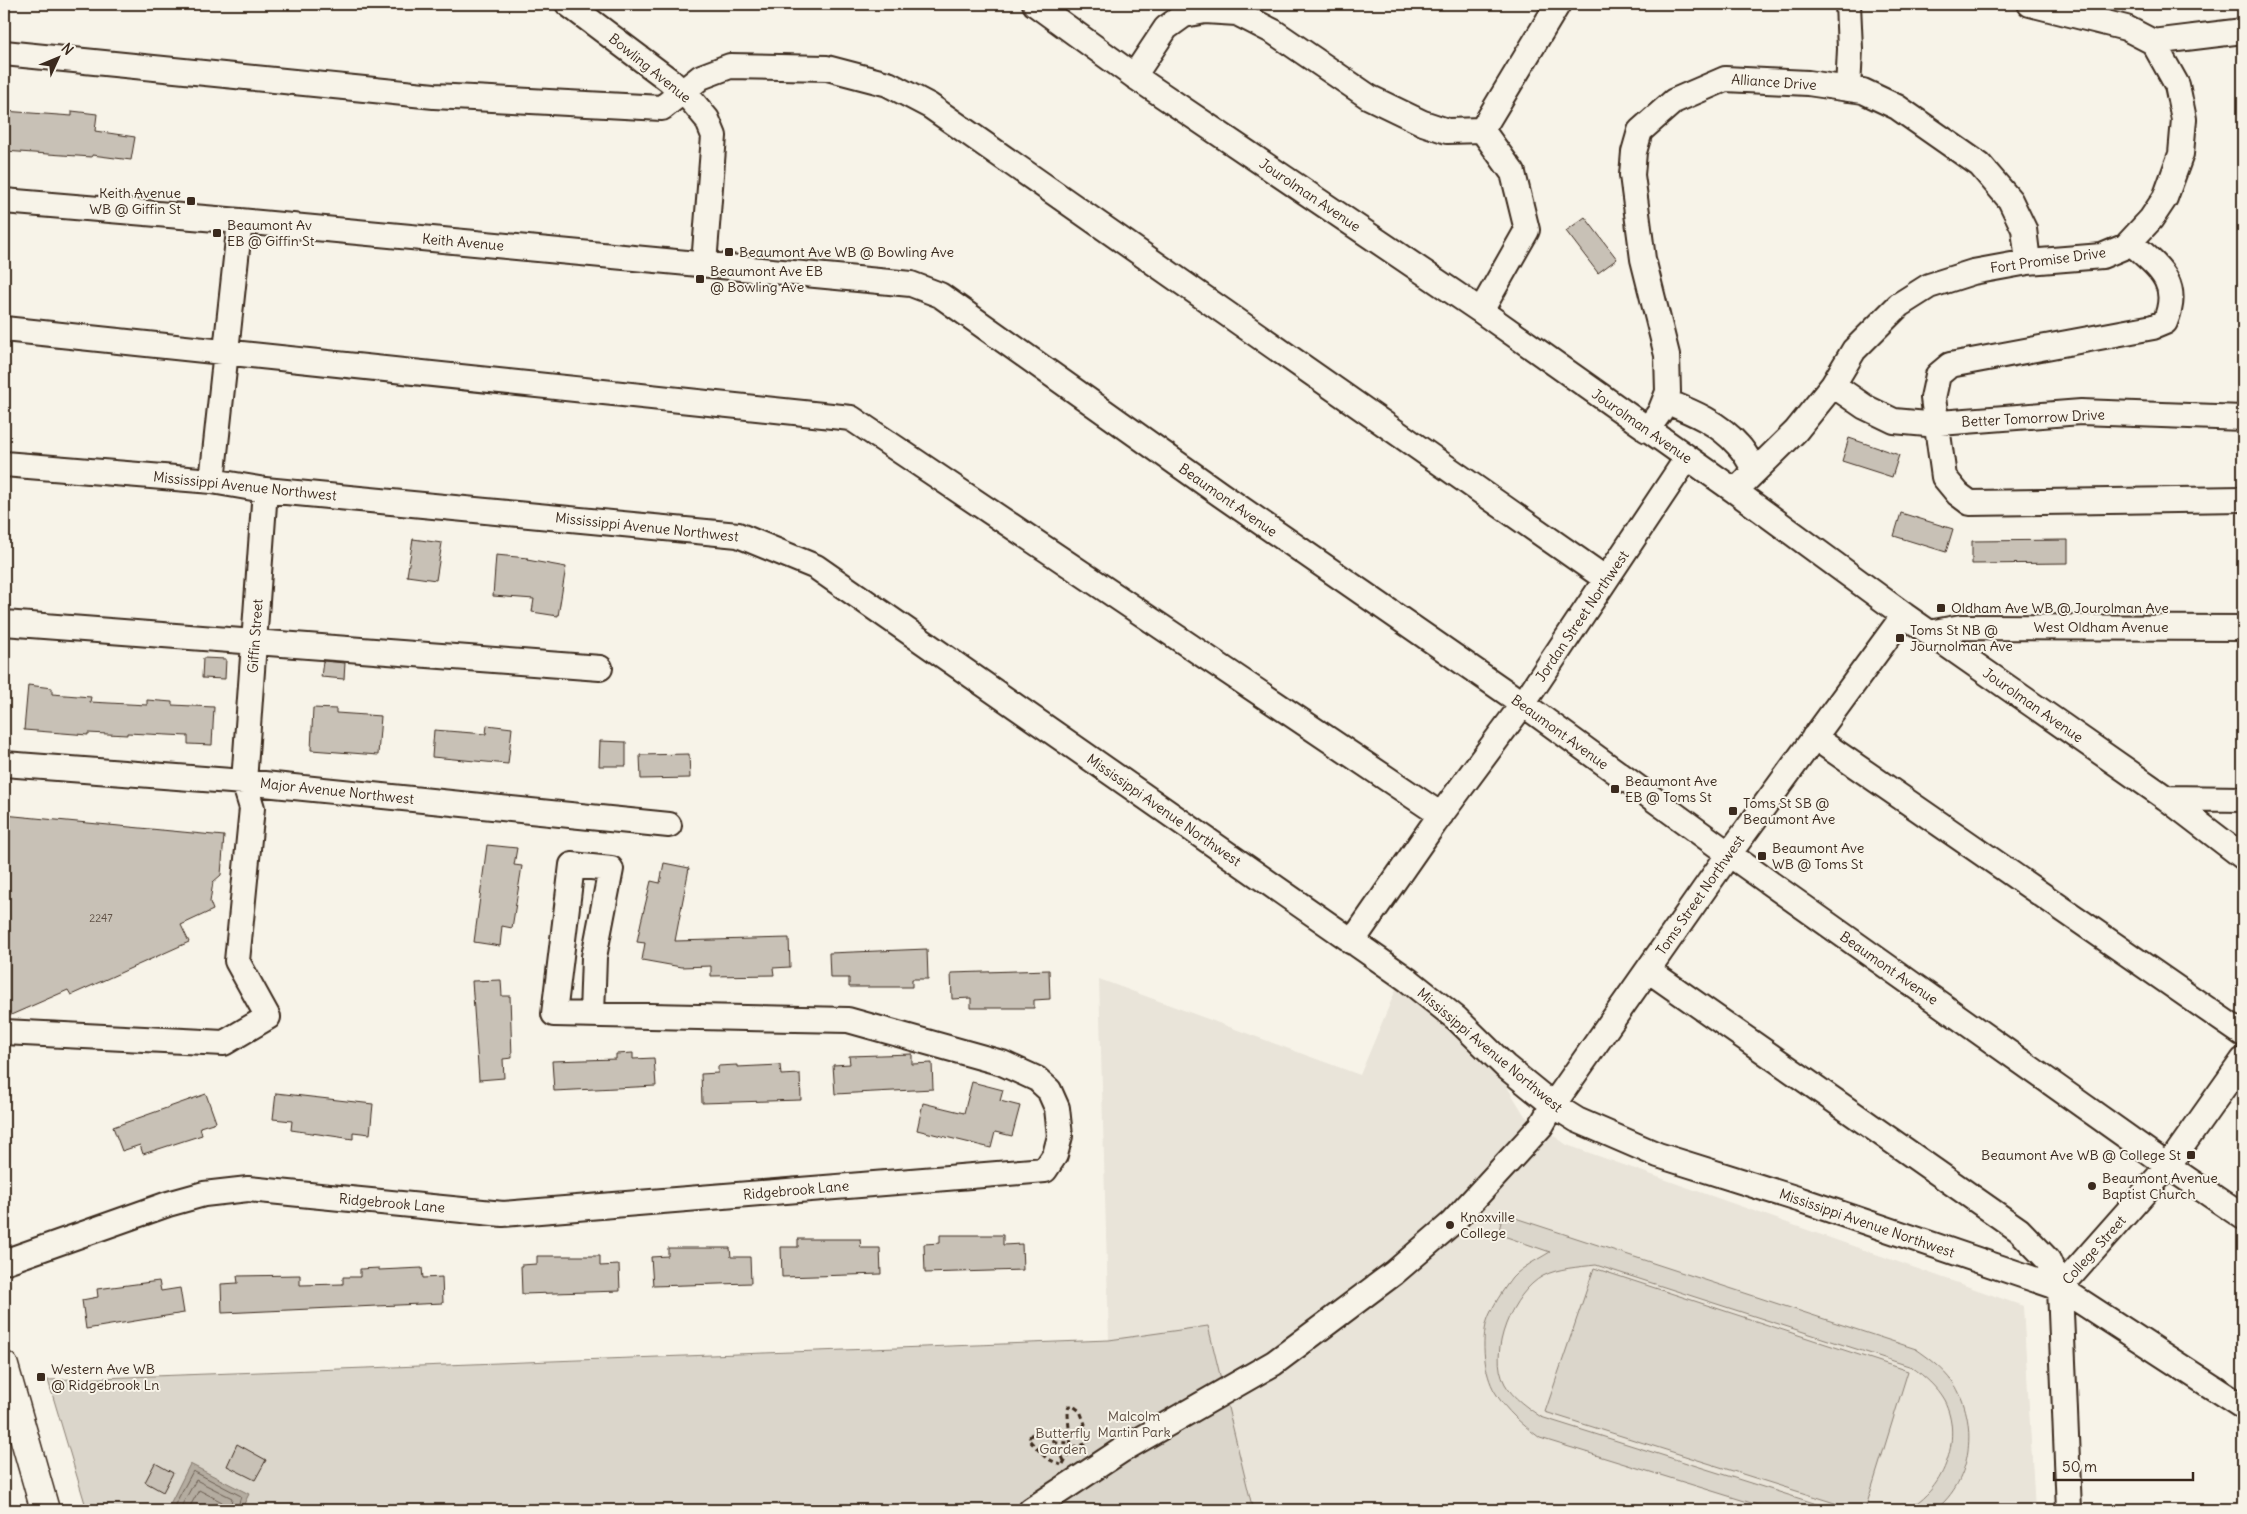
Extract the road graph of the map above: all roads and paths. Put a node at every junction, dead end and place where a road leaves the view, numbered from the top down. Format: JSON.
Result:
{"nodes":[{"id":1,"x":568,"y":4,"type":"edge"},
{"id":2,"x":1035,"y":4,"type":"edge"},
{"id":3,"x":1558,"y":4,"type":"edge"},
{"id":4,"x":1848,"y":4,"type":"edge"},
{"id":5,"x":2030,"y":4,"type":"edge"},
{"id":6,"x":2243,"y":31,"type":"edge"},
{"id":7,"x":2153,"y":42,"type":"junction"},
{"id":8,"x":4,"y":54,"type":"edge"},
{"id":9,"x":1134,"y":76,"type":"junction"},
{"id":10,"x":1848,"y":89,"type":"junction"},
{"id":11,"x":683,"y":93,"type":"junction"},
{"id":12,"x":1482,"y":130,"type":"junction"},
{"id":13,"x":4,"y":201,"type":"edge"},
{"id":14,"x":240,"y":221,"type":"junction"},
{"id":15,"x":2130,"y":242,"type":"junction"},
{"id":16,"x":2028,"y":262,"type":"junction"},
{"id":17,"x":704,"y":264,"type":"junction"},
{"id":18,"x":921,"y":288,"type":"joint"},
{"id":19,"x":1482,"y":311,"type":"junction"},
{"id":20,"x":4,"y":329,"type":"edge"},
{"id":21,"x":226,"y":352,"type":"junction"},
{"id":22,"x":1833,"y":385,"type":"junction"},
{"id":23,"x":1665,"y":401,"type":"junction"},
{"id":24,"x":2243,"y":418,"type":"edge"},
{"id":25,"x":1938,"y":423,"type":"junction"},
{"id":26,"x":1647,"y":430,"type":"junction"},
{"id":27,"x":1687,"y":458,"type":"junction"},
{"id":28,"x":4,"y":464,"type":"edge"},
{"id":29,"x":1755,"y":471,"type":"junction"},
{"id":30,"x":212,"y":481,"type":"junction"},
{"id":31,"x":265,"y":490,"type":"junction"},
{"id":32,"x":1735,"y":491,"type":"junction"},
{"id":33,"x":2243,"y":499,"type":"edge"},
{"id":34,"x":1606,"y":579,"type":"junction"},
{"id":35,"x":1904,"y":615,"type":"junction"},
{"id":36,"x":4,"y":623,"type":"edge"},
{"id":37,"x":2243,"y":628,"type":"edge"},
{"id":38,"x":1929,"y":633,"type":"junction"},
{"id":39,"x":254,"y":641,"type":"junction"},
{"id":40,"x":600,"y":668,"type":"dead end"},
{"id":41,"x":1523,"y":704,"type":"junction"},
{"id":42,"x":1814,"y":737,"type":"junction"},
{"id":43,"x":4,"y":764,"type":"edge"},
{"id":44,"x":244,"y":782,"type":"junction"},
{"id":45,"x":2166,"y":798,"type":"junction"},
{"id":46,"x":2243,"y":799,"type":"edge"},
{"id":47,"x":1441,"y":815,"type":"junction"},
{"id":48,"x":669,"y":825,"type":"dead end"},
{"id":49,"x":1729,"y":854,"type":"junction"},
{"id":50,"x":2243,"y":857,"type":"edge"},
{"id":51,"x":1352,"y":942,"type":"junction"},
{"id":52,"x":1648,"y":970,"type":"junction"},
{"id":53,"x":592,"y":1014,"type":"junction"},
{"id":54,"x":4,"y":1032,"type":"edge"},
{"id":55,"x":2243,"y":1034,"type":"edge"},
{"id":56,"x":2243,"y":1060,"type":"edge"},
{"id":57,"x":1553,"y":1105,"type":"junction"},
{"id":58,"x":2168,"y":1166,"type":"junction"},
{"id":59,"x":2243,"y":1217,"type":"edge"},
{"id":60,"x":4,"y":1262,"type":"edge"},
{"id":61,"x":2060,"y":1288,"type":"junction"},
{"id":62,"x":4,"y":1366,"type":"edge"},
{"id":63,"x":2243,"y":1407,"type":"edge"},
{"id":64,"x":1083,"y":1426,"type":"dead end"},
{"id":65,"x":1056,"y":1442,"type":"junction"},
{"id":66,"x":1071,"y":1443,"type":"junction"},
{"id":67,"x":1071,"y":1449,"type":"dead end"},
{"id":68,"x":45,"y":1510,"type":"edge"},
{"id":69,"x":1032,"y":1510,"type":"edge"},
{"id":70,"x":2069,"y":1510,"type":"edge"}],
"edges":[{"from":1,"to":11,"type":"street","name":"Bowling Avenue"},
{"from":2,"to":9,"type":"street","name":"Jourolman Avenue"},
{"from":3,"to":12,"type":"street"},
{"from":4,"to":10,"type":"street"},
{"from":5,"to":7,"type":"street"},
{"from":6,"to":7,"type":"street"},
{"from":7,"to":15,"type":"street","name":"Fort Promise Drive"},
{"from":8,"to":11,"type":"street"},
{"from":9,"to":12,"type":"street"},
{"from":9,"to":19,"type":"street","name":"Jourolman Avenue"},
{"from":10,"to":16,"type":"street","name":"Alliance Drive"},
{"from":10,"to":23,"type":"street","name":"Alliance Drive"},
{"from":11,"to":17,"type":"street","name":"Bowling Avenue"},
{"from":11,"to":34,"type":"street"},
{"from":12,"to":19,"type":"street"},
{"from":13,"to":14,"type":"street","name":"Keith Avenue"},
{"from":14,"to":17,"type":"street","name":"Keith Avenue"},
{"from":14,"to":21,"type":"street"},
{"from":15,"to":16,"type":"street","name":"Fort Promise Drive"},
{"from":15,"to":25,"type":"street"},
{"from":16,"to":22,"type":"street","name":"Fort Promise Drive"},
{"from":17,"to":18,"type":"street","name":"Keith Avenue"},
{"from":18,"to":41,"type":"street","name":"Beaumont Avenue"},
{"from":19,"to":26,"type":"street","name":"Jourolman Avenue"},
{"from":20,"to":21,"type":"street"},
{"from":21,"to":30,"type":"street"},
{"from":21,"to":47,"type":"street"},
{"from":22,"to":25,"type":"street","name":"Better Tomorrow Drive"},
{"from":22,"to":29,"type":"street","name":"Fort Promise Drive"},
{"from":23,"to":26,"type":"street","name":"Alliance Drive"},
{"from":23,"to":29,"type":"street"},
{"from":24,"to":25,"type":"street","name":"Better Tomorrow Drive"},
{"from":25,"to":33,"type":"street"},
{"from":26,"to":27,"type":"street","name":"Jourolman Avenue"},
{"from":27,"to":32,"type":"street","name":"Jourolman Avenue"},
{"from":27,"to":34,"type":"street","name":"Jordan Street Northwest"},
{"from":28,"to":30,"type":"street","name":"Mississippi Avenue Northwest"},
{"from":29,"to":32,"type":"street","name":"Fort Promise Drive"},
{"from":30,"to":31,"type":"street","name":"Mississippi Avenue Northwest"},
{"from":31,"to":39,"type":"street","name":"Giffin Street"},
{"from":31,"to":51,"type":"street","name":"Mississippi Avenue Northwest"},
{"from":32,"to":35,"type":"street","name":"Jourolman Avenue"},
{"from":34,"to":41,"type":"street","name":"Jordan Street Northwest"},
{"from":35,"to":38,"type":"street","name":"Jourolman Avenue"},
{"from":35,"to":42,"type":"street","name":"Toms Street Northwest"},
{"from":36,"to":39,"type":"street"},
{"from":37,"to":38,"type":"street","name":"West Oldham Avenue"},
{"from":38,"to":45,"type":"street","name":"Jourolman Avenue"},
{"from":39,"to":40,"type":"street"},
{"from":39,"to":44,"type":"street","name":"Giffin Street"},
{"from":41,"to":47,"type":"street","name":"Jordan Street Northwest"},
{"from":41,"to":49,"type":"street","name":"Beaumont Avenue"},
{"from":42,"to":49,"type":"street","name":"Toms Street Northwest"},
{"from":42,"to":55,"type":"street"},
{"from":43,"to":44,"type":"street","name":"Major Avenue Northwest"},
{"from":44,"to":48,"type":"street","name":"Major Avenue Northwest"},
{"from":44,"to":54,"type":"street"},
{"from":45,"to":46,"type":"street"},
{"from":45,"to":50,"type":"street","name":"Jourolman Avenue"},
{"from":47,"to":51,"type":"street","name":"Jordan Street Northwest"},
{"from":49,"to":52,"type":"street","name":"Toms Street Northwest"},
{"from":49,"to":58,"type":"street","name":"Beaumont Avenue"},
{"from":51,"to":57,"type":"street","name":"Mississippi Avenue Northwest"},
{"from":52,"to":57,"type":"street","name":"Toms Street Northwest"},
{"from":52,"to":61,"type":"street"},
{"from":53,"to":53,"type":"street","name":"Ridgebrook Lane"},
{"from":53,"to":60,"type":"street","name":"Ridgebrook Lane"},
{"from":56,"to":58,"type":"street","name":"College Street"},
{"from":57,"to":61,"type":"street","name":"Mississippi Avenue Northwest"},
{"from":57,"to":69,"type":"street","name":"Toms Street Northwest"},
{"from":58,"to":59,"type":"street","name":"Beaumont Avenue"},
{"from":58,"to":61,"type":"street","name":"College Street"},
{"from":61,"to":63,"type":"street","name":"Mississippi Avenue Northwest"},
{"from":61,"to":70,"type":"street","name":"College Street"},
{"from":62,"to":68,"type":"main road"},
{"from":64,"to":66,"type":"path"},
{"from":65,"to":65,"type":"path"},
{"from":65,"to":66,"type":"path"},
{"from":66,"to":67,"type":"path"}]}
